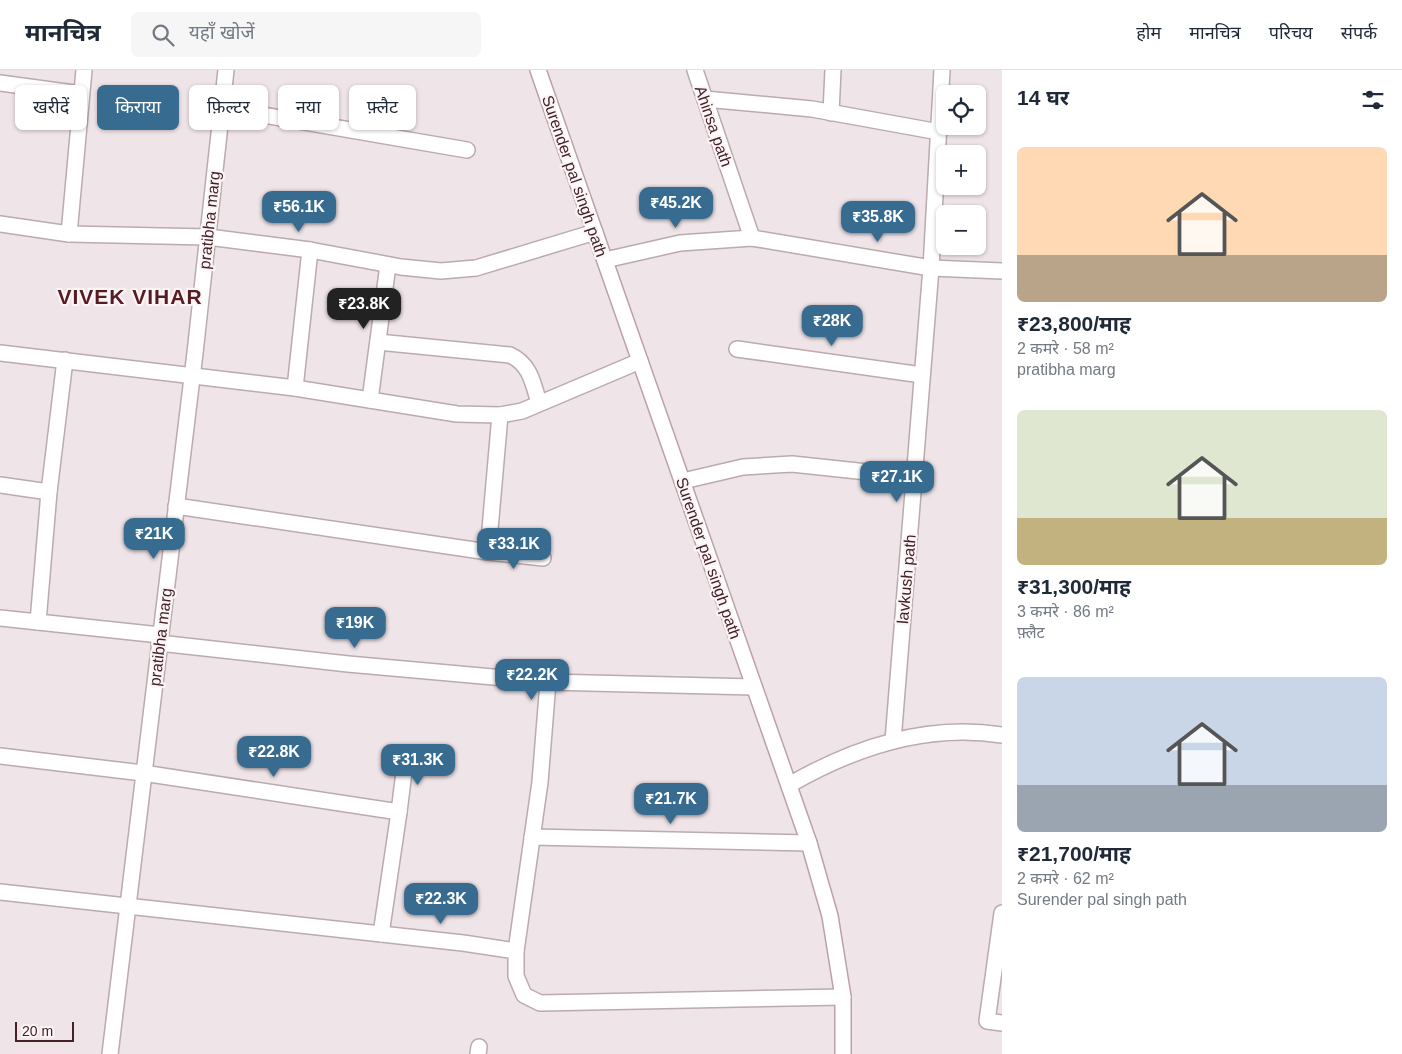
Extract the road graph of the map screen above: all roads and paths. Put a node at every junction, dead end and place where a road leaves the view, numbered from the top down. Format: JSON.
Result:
{"nodes":[{"id":1,"x":84,"y":70,"type":"edge"},
{"id":2,"x":226,"y":70,"type":"edge"},
{"id":3,"x":538,"y":70,"type":"edge"},
{"id":4,"x":695,"y":70,"type":"edge"},
{"id":5,"x":833,"y":70,"type":"edge"},
{"id":6,"x":942,"y":70,"type":"edge"},
{"id":7,"x":0,"y":83,"type":"edge"},
{"id":8,"x":15,"y":85,"type":"edge"},
{"id":9,"x":82,"y":85,"type":"edge"},
{"id":10,"x":224,"y":85,"type":"edge"},
{"id":11,"x":941,"y":85,"type":"edge"},
{"id":12,"x":704,"y":99,"type":"junction"},
{"id":13,"x":831,"y":113,"type":"junction"},
{"id":14,"x":268,"y":116,"type":"edge"},
{"id":15,"x":78,"y":130,"type":"edge"},
{"id":16,"x":220,"y":130,"type":"edge"},
{"id":17,"x":936,"y":131,"type":"edge"},
{"id":18,"x":939,"y":135,"type":"edge"},
{"id":19,"x":467,"y":150,"type":"dead end"},
{"id":20,"x":0,"y":224,"type":"edge"},
{"id":21,"x":595,"y":232,"type":"junction"},
{"id":22,"x":68,"y":234,"type":"junction"},
{"id":23,"x":208,"y":237,"type":"junction"},
{"id":24,"x":752,"y":238,"type":"junction"},
{"id":25,"x":310,"y":250,"type":"junction"},
{"id":26,"x":605,"y":260,"type":"junction"},
{"id":27,"x":388,"y":265,"type":"junction"},
{"id":28,"x":930,"y":268,"type":"junction"},
{"id":29,"x":1002,"y":271,"type":"edge"},
{"id":30,"x":378,"y":342,"type":"junction"},
{"id":31,"x":737,"y":350,"type":"dead end"},
{"id":32,"x":0,"y":353,"type":"edge"},
{"id":33,"x":65,"y":360,"type":"junction"},
{"id":34,"x":640,"y":361,"type":"junction"},
{"id":35,"x":192,"y":374,"type":"junction"},
{"id":36,"x":922,"y":375,"type":"junction"},
{"id":37,"x":295,"y":388,"type":"junction"},
{"id":38,"x":370,"y":400,"type":"junction"},
{"id":39,"x":539,"y":404,"type":"junction"},
{"id":40,"x":500,"y":415,"type":"junction"},
{"id":41,"x":914,"y":477,"type":"junction"},
{"id":42,"x":683,"y":481,"type":"junction"},
{"id":43,"x":0,"y":486,"type":"edge"},
{"id":44,"x":49,"y":492,"type":"junction"},
{"id":45,"x":176,"y":506,"type":"junction"},
{"id":46,"x":488,"y":552,"type":"junction"},
{"id":47,"x":543,"y":558,"type":"dead end"},
{"id":48,"x":0,"y":618,"type":"edge"},
{"id":49,"x":38,"y":622,"type":"junction"},
{"id":50,"x":159,"y":639,"type":"junction"},
{"id":51,"x":548,"y":682,"type":"junction"},
{"id":52,"x":754,"y":687,"type":"junction"},
{"id":53,"x":1002,"y":735,"type":"edge"},
{"id":54,"x":892,"y":741,"type":"junction"},
{"id":55,"x":0,"y":756,"type":"edge"},
{"id":56,"x":406,"y":756,"type":"dead end"},
{"id":57,"x":143,"y":773,"type":"junction"},
{"id":58,"x":789,"y":785,"type":"junction"},
{"id":59,"x":399,"y":812,"type":"junction"},
{"id":60,"x":532,"y":837,"type":"junction"},
{"id":61,"x":810,"y":843,"type":"junction"},
{"id":62,"x":0,"y":892,"type":"edge"},
{"id":63,"x":127,"y":907,"type":"junction"},
{"id":64,"x":1002,"y":914,"type":"edge"},
{"id":65,"x":381,"y":934,"type":"junction"},
{"id":66,"x":516,"y":951,"type":"junction"},
{"id":67,"x":843,"y":997,"type":"junction"},
{"id":68,"x":1002,"y":1023,"type":"edge"},
{"id":69,"x":110,"y":1054,"type":"edge"},
{"id":70,"x":843,"y":1054,"type":"edge"}],
"edges":[{"from":1,"to":9,"type":"street"},
{"from":2,"to":10,"type":"street","name":"pratibha marg"},
{"from":3,"to":21,"type":"street","name":"Surender pal singh path"},
{"from":4,"to":12,"type":"street","name":"Ahinsa path"},
{"from":5,"to":13,"type":"street"},
{"from":6,"to":11,"type":"street","name":"lavkush path"},
{"from":7,"to":8,"type":"street"},
{"from":12,"to":13,"type":"street"},
{"from":12,"to":24,"type":"street","name":"Ahinsa path"},
{"from":13,"to":17,"type":"street"},
{"from":14,"to":19,"type":"street"},
{"from":15,"to":22,"type":"street"},
{"from":16,"to":23,"type":"street","name":"pratibha marg"},
{"from":18,"to":28,"type":"street","name":"lavkush path"},
{"from":20,"to":22,"type":"street"},
{"from":21,"to":26,"type":"street","name":"Surender pal singh path"},
{"from":21,"to":27,"type":"street"},
{"from":22,"to":23,"type":"street"},
{"from":23,"to":25,"type":"street"},
{"from":23,"to":35,"type":"street","name":"pratibha marg"},
{"from":24,"to":26,"type":"street"},
{"from":24,"to":28,"type":"street"},
{"from":25,"to":27,"type":"street"},
{"from":25,"to":37,"type":"street"},
{"from":26,"to":34,"type":"street","name":"Surender pal singh path"},
{"from":27,"to":30,"type":"street"},
{"from":28,"to":29,"type":"street"},
{"from":28,"to":36,"type":"street","name":"lavkush path"},
{"from":30,"to":38,"type":"street"},
{"from":30,"to":39,"type":"street"},
{"from":31,"to":36,"type":"street"},
{"from":32,"to":33,"type":"street"},
{"from":33,"to":35,"type":"street"},
{"from":33,"to":44,"type":"street"},
{"from":34,"to":39,"type":"street"},
{"from":34,"to":42,"type":"street","name":"Surender pal singh path"},
{"from":35,"to":37,"type":"street"},
{"from":35,"to":45,"type":"street","name":"pratibha marg"},
{"from":36,"to":41,"type":"street","name":"lavkush path"},
{"from":37,"to":38,"type":"street"},
{"from":38,"to":40,"type":"street"},
{"from":39,"to":40,"type":"street"},
{"from":40,"to":46,"type":"street"},
{"from":41,"to":42,"type":"street"},
{"from":41,"to":54,"type":"street","name":"lavkush path"},
{"from":42,"to":52,"type":"street","name":"Surender pal singh path"},
{"from":43,"to":44,"type":"street"},
{"from":44,"to":49,"type":"street"},
{"from":45,"to":46,"type":"street"},
{"from":45,"to":50,"type":"street","name":"pratibha marg"},
{"from":46,"to":47,"type":"street"},
{"from":48,"to":49,"type":"street"},
{"from":49,"to":50,"type":"street"},
{"from":50,"to":51,"type":"street"},
{"from":50,"to":57,"type":"street","name":"pratibha marg"},
{"from":51,"to":52,"type":"street"},
{"from":51,"to":60,"type":"street"},
{"from":52,"to":58,"type":"street","name":"Surender pal singh path"},
{"from":53,"to":54,"type":"street"},
{"from":54,"to":58,"type":"street"},
{"from":55,"to":57,"type":"street"},
{"from":56,"to":59,"type":"street"},
{"from":57,"to":59,"type":"street"},
{"from":57,"to":63,"type":"street","name":"pratibha marg"},
{"from":58,"to":61,"type":"street","name":"Surender pal singh path"},
{"from":59,"to":65,"type":"street"},
{"from":60,"to":61,"type":"street"},
{"from":60,"to":66,"type":"street"},
{"from":61,"to":67,"type":"street","name":"Surender pal singh path"},
{"from":62,"to":63,"type":"street"},
{"from":63,"to":65,"type":"street"},
{"from":63,"to":69,"type":"street","name":"pratibha marg"},
{"from":64,"to":68,"type":"street"},
{"from":65,"to":66,"type":"street"},
{"from":66,"to":67,"type":"street"},
{"from":67,"to":70,"type":"street","name":"Surender pal singh path"}]}
